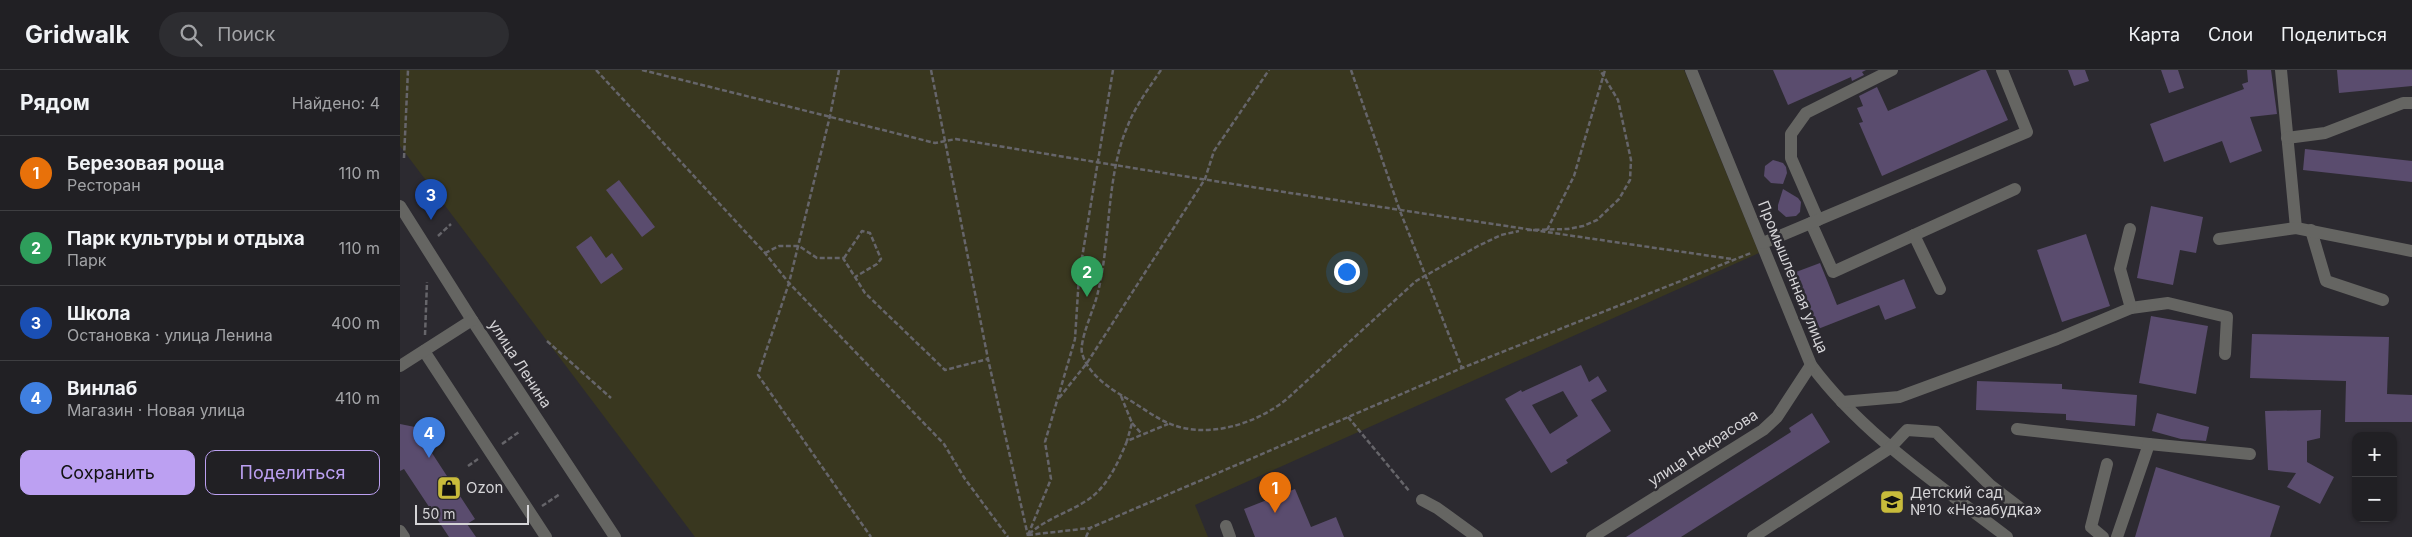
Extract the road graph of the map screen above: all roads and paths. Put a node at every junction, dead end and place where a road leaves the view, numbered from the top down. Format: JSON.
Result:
{"nodes":[{"id":1,"x":408,"y":70,"type":"edge"},
{"id":2,"x":596,"y":70,"type":"edge"},
{"id":3,"x":642,"y":70,"type":"edge"},
{"id":4,"x":839,"y":70,"type":"edge"},
{"id":5,"x":931,"y":70,"type":"edge"},
{"id":6,"x":1113,"y":70,"type":"edge"},
{"id":7,"x":1161,"y":70,"type":"edge"},
{"id":8,"x":1269,"y":70,"type":"edge"},
{"id":9,"x":1351,"y":70,"type":"edge"},
{"id":10,"x":1600,"y":70,"type":"edge"},
{"id":11,"x":1605,"y":70,"type":"edge"},
{"id":12,"x":1691,"y":70,"type":"edge"},
{"id":13,"x":1892,"y":70,"type":"edge"},
{"id":14,"x":2002,"y":70,"type":"edge"},
{"id":15,"x":2280,"y":70,"type":"edge"},
{"id":16,"x":1602,"y":75,"type":"junction"},
{"id":17,"x":2412,"y":103,"type":"edge"},
{"id":18,"x":830,"y":116,"type":"junction"},
{"id":19,"x":2287,"y":138,"type":"junction"},
{"id":20,"x":945,"y":142,"type":"junction"},
{"id":21,"x":404,"y":158,"type":"dead end"},
{"id":22,"x":1098,"y":163,"type":"junction"},
{"id":23,"x":1116,"y":167,"type":"junction"},
{"id":24,"x":1205,"y":179,"type":"junction"},
{"id":25,"x":2015,"y":190,"type":"dead end"},
{"id":26,"x":400,"y":206,"type":"edge"},
{"id":27,"x":1400,"y":211,"type":"junction"},
{"id":28,"x":1815,"y":221,"type":"junction"},
{"id":29,"x":451,"y":224,"type":"dead end"},
{"id":30,"x":2296,"y":228,"type":"junction"},
{"id":31,"x":2130,"y":229,"type":"dead end"},
{"id":32,"x":1521,"y":230,"type":"junction"},
{"id":33,"x":2311,"y":230,"type":"junction"},
{"id":34,"x":1547,"y":231,"type":"junction"},
{"id":35,"x":1914,"y":235,"type":"junction"},
{"id":36,"x":438,"y":236,"type":"dead end"},
{"id":37,"x":2219,"y":238,"type":"dead end"},
{"id":38,"x":799,"y":246,"type":"junction"},
{"id":39,"x":1764,"y":246,"type":"junction"},
{"id":40,"x":2412,"y":251,"type":"edge"},
{"id":41,"x":766,"y":253,"type":"junction"},
{"id":42,"x":843,"y":258,"type":"junction"},
{"id":43,"x":1732,"y":259,"type":"junction"},
{"id":44,"x":1426,"y":275,"type":"junction"},
{"id":45,"x":855,"y":277,"type":"junction"},
{"id":46,"x":426,"y":282,"type":"dead end"},
{"id":47,"x":790,"y":283,"type":"junction"},
{"id":48,"x":1940,"y":289,"type":"dead end"},
{"id":49,"x":2383,"y":300,"type":"dead end"},
{"id":50,"x":2131,"y":308,"type":"junction"},
{"id":51,"x":472,"y":320,"type":"junction"},
{"id":52,"x":547,"y":341,"type":"dead end"},
{"id":53,"x":424,"y":346,"type":"junction"},
{"id":54,"x":2225,"y":354,"type":"dead end"},
{"id":55,"x":988,"y":359,"type":"junction"},
{"id":56,"x":1087,"y":363,"type":"junction"},
{"id":57,"x":1811,"y":364,"type":"junction"},
{"id":58,"x":400,"y":366,"type":"edge"},
{"id":59,"x":1462,"y":368,"type":"junction"},
{"id":60,"x":1121,"y":396,"type":"junction"},
{"id":61,"x":611,"y":398,"type":"dead end"},
{"id":62,"x":1058,"y":399,"type":"junction"},
{"id":63,"x":1842,"y":402,"type":"junction"},
{"id":64,"x":1348,"y":416,"type":"junction"},
{"id":65,"x":1132,"y":424,"type":"junction"},
{"id":66,"x":1169,"y":424,"type":"junction"},
{"id":67,"x":2017,"y":429,"type":"dead end"},
{"id":68,"x":1141,"y":433,"type":"junction"},
{"id":69,"x":1127,"y":441,"type":"junction"},
{"id":70,"x":2149,"y":444,"type":"junction"},
{"id":71,"x":1890,"y":448,"type":"junction"},
{"id":72,"x":2250,"y":454,"type":"dead end"},
{"id":73,"x":2107,"y":464,"type":"dead end"},
{"id":74,"x":560,"y":494,"type":"dead end"},
{"id":75,"x":1422,"y":500,"type":"joint"},
{"id":76,"x":2024,"y":511,"type":"dead end"},
{"id":77,"x":530,"y":514,"type":"junction"},
{"id":78,"x":1090,"y":528,"type":"junction"},
{"id":79,"x":400,"y":531,"type":"edge"},
{"id":80,"x":1028,"y":536,"type":"edge"},
{"id":81,"x":404,"y":537,"type":"edge"},
{"id":82,"x":546,"y":537,"type":"edge"},
{"id":83,"x":615,"y":537,"type":"edge"},
{"id":84,"x":871,"y":537,"type":"edge"},
{"id":85,"x":1008,"y":537,"type":"edge"},
{"id":86,"x":1086,"y":537,"type":"edge"},
{"id":87,"x":1477,"y":537,"type":"edge"},
{"id":88,"x":1592,"y":537,"type":"edge"},
{"id":89,"x":1753,"y":537,"type":"edge"},
{"id":90,"x":2007,"y":537,"type":"edge"},
{"id":91,"x":2103,"y":537,"type":"edge"},
{"id":92,"x":2117,"y":537,"type":"edge"}],
"edges":[{"from":1,"to":21,"type":"path"},
{"from":2,"to":41,"type":"path"},
{"from":3,"to":18,"type":"path"},
{"from":4,"to":18,"type":"path"},
{"from":5,"to":20,"type":"path"},
{"from":6,"to":22,"type":"path"},
{"from":7,"to":23,"type":"path"},
{"from":8,"to":24,"type":"path"},
{"from":9,"to":27,"type":"path"},
{"from":10,"to":16,"type":"path"},
{"from":11,"to":16,"type":"path"},
{"from":12,"to":39,"type":"street","name":"Промышленная улица"},
{"from":13,"to":28,"type":"street"},
{"from":14,"to":28,"type":"street"},
{"from":15,"to":19,"type":"street"},
{"from":16,"to":34,"type":"path"},
{"from":16,"to":34,"type":"path"},
{"from":17,"to":19,"type":"street"},
{"from":18,"to":20,"type":"path"},
{"from":18,"to":38,"type":"path"},
{"from":19,"to":30,"type":"street"},
{"from":20,"to":22,"type":"path"},
{"from":20,"to":55,"type":"path"},
{"from":22,"to":23,"type":"path"},
{"from":22,"to":62,"type":"path"},
{"from":23,"to":24,"type":"path"},
{"from":23,"to":56,"type":"path"},
{"from":24,"to":27,"type":"path"},
{"from":24,"to":56,"type":"path"},
{"from":25,"to":35,"type":"street"},
{"from":26,"to":51,"type":"street","name":"улица Ленина"},
{"from":27,"to":32,"type":"path"},
{"from":27,"to":44,"type":"path"},
{"from":28,"to":35,"type":"street"},
{"from":28,"to":39,"type":"street"},
{"from":29,"to":36,"type":"path"},
{"from":30,"to":33,"type":"street"},
{"from":30,"to":37,"type":"street"},
{"from":31,"to":50,"type":"street"},
{"from":32,"to":34,"type":"path"},
{"from":32,"to":44,"type":"path"},
{"from":33,"to":40,"type":"street"},
{"from":33,"to":49,"type":"street"},
{"from":34,"to":43,"type":"path"},
{"from":35,"to":48,"type":"street"},
{"from":38,"to":41,"type":"path"},
{"from":38,"to":42,"type":"path"},
{"from":38,"to":47,"type":"path"},
{"from":39,"to":43,"type":"path"},
{"from":39,"to":57,"type":"street","name":"Промышленная улица"},
{"from":41,"to":47,"type":"path"},
{"from":42,"to":45,"type":"path"},
{"from":42,"to":45,"type":"path"},
{"from":43,"to":59,"type":"path"},
{"from":44,"to":59,"type":"path"},
{"from":44,"to":66,"type":"path"},
{"from":45,"to":55,"type":"path"},
{"from":46,"to":53,"type":"path"},
{"from":47,"to":84,"type":"path"},
{"from":47,"to":85,"type":"path"},
{"from":50,"to":54,"type":"street"},
{"from":50,"to":63,"type":"street"},
{"from":51,"to":53,"type":"street"},
{"from":51,"to":83,"type":"street","name":"улица Ленина"},
{"from":52,"to":61,"type":"path"},
{"from":53,"to":58,"type":"street"},
{"from":53,"to":77,"type":"street"},
{"from":55,"to":80,"type":"path"},
{"from":56,"to":60,"type":"path"},
{"from":56,"to":62,"type":"path"},
{"from":57,"to":63,"type":"street","name":"Промышленная улица"},
{"from":57,"to":88,"type":"street","name":"улица Некрасова"},
{"from":59,"to":64,"type":"path"},
{"from":60,"to":65,"type":"path"},
{"from":60,"to":66,"type":"path"},
{"from":62,"to":80,"type":"path"},
{"from":63,"to":71,"type":"street","name":"Промышленная улица"},
{"from":64,"to":75,"type":"path"},
{"from":64,"to":78,"type":"path"},
{"from":65,"to":68,"type":"path"},
{"from":65,"to":69,"type":"path"},
{"from":66,"to":68,"type":"path"},
{"from":67,"to":70,"type":"street"},
{"from":68,"to":69,"type":"path"},
{"from":69,"to":80,"type":"path"},
{"from":70,"to":72,"type":"street"},
{"from":70,"to":92,"type":"street"},
{"from":71,"to":76,"type":"street"},
{"from":71,"to":89,"type":"street"},
{"from":71,"to":90,"type":"street","name":"Промышленная улица"},
{"from":73,"to":91,"type":"street"},
{"from":74,"to":77,"type":"path"},
{"from":75,"to":87,"type":"street"},
{"from":77,"to":82,"type":"street"},
{"from":78,"to":80,"type":"path"},
{"from":78,"to":86,"type":"path"},
{"from":79,"to":81,"type":"street"}]}
